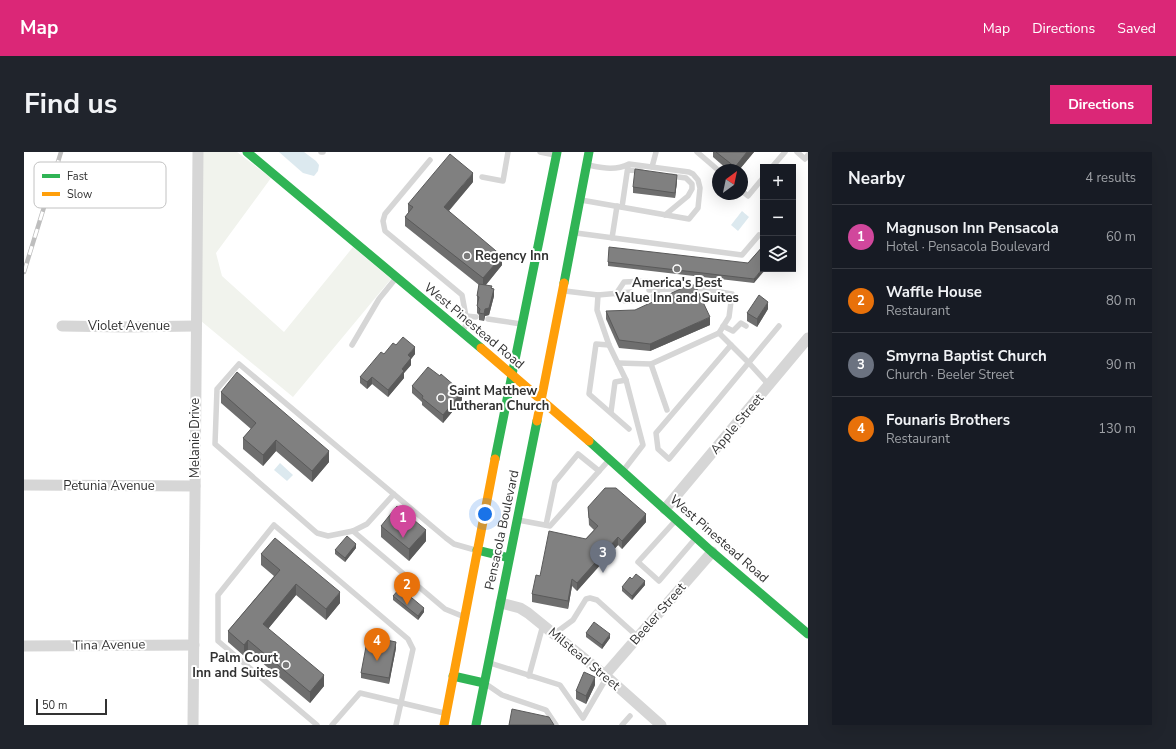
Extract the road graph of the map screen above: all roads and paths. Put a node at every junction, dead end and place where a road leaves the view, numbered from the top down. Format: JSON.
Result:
{"nodes":[{"id":1,"x":198,"y":152,"type":"edge"},
{"id":2,"x":247,"y":152,"type":"edge"},
{"id":3,"x":508,"y":152,"type":"edge"},
{"id":4,"x":540,"y":152,"type":"edge"},
{"id":5,"x":589,"y":152,"type":"edge"},
{"id":6,"x":656,"y":152,"type":"edge"},
{"id":7,"x":698,"y":152,"type":"edge"},
{"id":8,"x":785,"y":152,"type":"edge"},
{"id":9,"x":797,"y":152,"type":"edge"},
{"id":10,"x":556,"y":154,"type":"edge"},
{"id":11,"x":808,"y":155,"type":"edge"},
{"id":12,"x":430,"y":160,"type":"dead end"},
{"id":13,"x":775,"y":164,"type":"edge"},
{"id":14,"x":587,"y":165,"type":"junction"},
{"id":15,"x":712,"y":165,"type":"edge"},
{"id":16,"x":628,"y":167,"type":"junction"},
{"id":17,"x":652,"y":167,"type":"junction"},
{"id":18,"x":482,"y":177,"type":"dead end"},
{"id":19,"x":760,"y":182,"type":"edge"},
{"id":20,"x":748,"y":196,"type":"edge"},
{"id":21,"x":580,"y":200,"type":"junction"},
{"id":22,"x":620,"y":207,"type":"junction"},
{"id":23,"x":666,"y":215,"type":"junction"},
{"id":24,"x":574,"y":232,"type":"junction"},
{"id":25,"x":759,"y":235,"type":"dead end"},
{"id":26,"x":612,"y":238,"type":"junction"},
{"id":27,"x":397,"y":277,"type":"junction"},
{"id":28,"x":659,"y":289,"type":"junction"},
{"id":29,"x":649,"y":290,"type":"dead end"},
{"id":30,"x":563,"y":291,"type":"junction"},
{"id":31,"x":631,"y":292,"type":"dead end"},
{"id":32,"x":598,"y":294,"type":"junction"},
{"id":33,"x":616,"y":294,"type":"junction"},
{"id":34,"x":652,"y":298,"type":"dead end"},
{"id":35,"x":634,"y":301,"type":"dead end"},
{"id":36,"x":466,"y":316,"type":"junction"},
{"id":37,"x":476,"y":317,"type":"dead end"},
{"id":38,"x":488,"y":319,"type":"dead end"},
{"id":39,"x":523,"y":324,"type":"junction"},
{"id":40,"x":62,"y":326,"type":"dead end"},
{"id":41,"x":196,"y":326,"type":"junction"},
{"id":42,"x":723,"y":326,"type":"junction"},
{"id":43,"x":746,"y":326,"type":"dead end"},
{"id":44,"x":779,"y":326,"type":"dead end"},
{"id":45,"x":462,"y":333,"type":"junction"},
{"id":46,"x":719,"y":333,"type":"junction"},
{"id":47,"x":808,"y":338,"type":"edge"},
{"id":48,"x":352,"y":345,"type":"dead end"},
{"id":49,"x":609,"y":345,"type":"junction"},
{"id":50,"x":731,"y":345,"type":"junction"},
{"id":51,"x":618,"y":363,"type":"junction"},
{"id":52,"x":749,"y":363,"type":"junction"},
{"id":53,"x":651,"y":364,"type":"junction"},
{"id":54,"x":513,"y":376,"type":"junction"},
{"id":55,"x":626,"y":380,"type":"junction"},
{"id":56,"x":769,"y":385,"type":"junction"},
{"id":57,"x":541,"y":400,"type":"junction"},
{"id":58,"x":666,"y":410,"type":"dead end"},
{"id":59,"x":611,"y":412,"type":"junction"},
{"id":60,"x":629,"y":429,"type":"dead end"},
{"id":61,"x":610,"y":460,"type":"junction"},
{"id":62,"x":599,"y":471,"type":"junction"},
{"id":63,"x":623,"y":471,"type":"junction"},
{"id":64,"x":24,"y":485,"type":"edge"},
{"id":65,"x":195,"y":486,"type":"junction"},
{"id":66,"x":394,"y":494,"type":"junction"},
{"id":67,"x":665,"y":509,"type":"junction"},
{"id":68,"x":517,"y":520,"type":"junction"},
{"id":69,"x":676,"y":520,"type":"junction"},
{"id":70,"x":546,"y":525,"type":"junction"},
{"id":71,"x":353,"y":531,"type":"junction"},
{"id":72,"x":696,"y":537,"type":"junction"},
{"id":73,"x":477,"y":550,"type":"junction"},
{"id":74,"x":712,"y":552,"type":"junction"},
{"id":75,"x":509,"y":558,"type":"junction"},
{"id":76,"x":501,"y":603,"type":"junction"},
{"id":77,"x":465,"y":616,"type":"junction"},
{"id":78,"x":543,"y":625,"type":"junction"},
{"id":79,"x":554,"y":634,"type":"junction"},
{"id":80,"x":808,"y":634,"type":"edge"},
{"id":81,"x":638,"y":637,"type":"junction"},
{"id":82,"x":194,"y":644,"type":"junction"},
{"id":83,"x":24,"y":646,"type":"edge"},
{"id":84,"x":488,"y":663,"type":"junction"},
{"id":85,"x":454,"y":676,"type":"junction"},
{"id":86,"x":529,"y":676,"type":"junction"},
{"id":87,"x":605,"y":677,"type":"junction"},
{"id":88,"x":484,"y":682,"type":"junction"},
{"id":89,"x":401,"y":702,"type":"junction"},
{"id":90,"x":446,"y":714,"type":"junction"},
{"id":91,"x":630,"y":716,"type":"dead end"},
{"id":92,"x":193,"y":725,"type":"edge"},
{"id":93,"x":317,"y":725,"type":"edge"},
{"id":94,"x":332,"y":725,"type":"edge"},
{"id":95,"x":396,"y":725,"type":"edge"},
{"id":96,"x":444,"y":725,"type":"edge"},
{"id":97,"x":476,"y":725,"type":"edge"},
{"id":98,"x":556,"y":725,"type":"edge"},
{"id":99,"x":622,"y":725,"type":"edge"},
{"id":100,"x":661,"y":725,"type":"edge"}],
"edges":[{"from":1,"to":41,"type":"street","name":"Melanie Drive"},
{"from":2,"to":27,"type":"main road","name":"West Pinestead Road"},
{"from":3,"to":18,"type":"lane"},
{"from":4,"to":10,"type":"lane"},
{"from":5,"to":14,"type":"main road","name":"Pensacola Boulevard"},
{"from":6,"to":17,"type":"lane"},
{"from":7,"to":15,"type":"lane"},
{"from":8,"to":13,"type":"lane"},
{"from":9,"to":11,"type":"lane"},
{"from":10,"to":39,"type":"main road","name":"Pensacola Boulevard"},
{"from":12,"to":36,"type":"lane"},
{"from":14,"to":16,"type":"lane"},
{"from":14,"to":21,"type":"main road","name":"Pensacola Boulevard"},
{"from":16,"to":17,"type":"lane"},
{"from":16,"to":22,"type":"lane"},
{"from":16,"to":23,"type":"lane"},
{"from":17,"to":23,"type":"lane"},
{"from":19,"to":20,"type":"lane"},
{"from":21,"to":22,"type":"lane"},
{"from":21,"to":24,"type":"main road","name":"Pensacola Boulevard"},
{"from":22,"to":23,"type":"lane"},
{"from":22,"to":26,"type":"lane"},
{"from":24,"to":26,"type":"lane"},
{"from":24,"to":30,"type":"main road","name":"Pensacola Boulevard"},
{"from":25,"to":26,"type":"lane"},
{"from":27,"to":45,"type":"main road","name":"West Pinestead Road"},
{"from":27,"to":48,"type":"lane"},
{"from":28,"to":29,"type":"lane"},
{"from":28,"to":33,"type":"lane"},
{"from":28,"to":34,"type":"lane"},
{"from":28,"to":42,"type":"lane"},
{"from":30,"to":32,"type":"lane"},
{"from":30,"to":57,"type":"main road","name":"Pensacola Boulevard"},
{"from":31,"to":33,"type":"lane"},
{"from":32,"to":33,"type":"lane"},
{"from":32,"to":49,"type":"lane"},
{"from":33,"to":35,"type":"lane"},
{"from":36,"to":37,"type":"lane"},
{"from":36,"to":45,"type":"lane"},
{"from":38,"to":39,"type":"lane"},
{"from":39,"to":54,"type":"main road","name":"Pensacola Boulevard"},
{"from":40,"to":41,"type":"street","name":"Violet Avenue"},
{"from":41,"to":65,"type":"street","name":"Melanie Drive"},
{"from":42,"to":43,"type":"lane"},
{"from":42,"to":46,"type":"lane"},
{"from":44,"to":52,"type":"lane"},
{"from":45,"to":54,"type":"main road","name":"West Pinestead Road"},
{"from":46,"to":50,"type":"lane"},
{"from":46,"to":53,"type":"lane"},
{"from":47,"to":56,"type":"street","name":"Apple Street"},
{"from":49,"to":51,"type":"lane"},
{"from":49,"to":59,"type":"lane"},
{"from":50,"to":52,"type":"lane"},
{"from":50,"to":52,"type":"lane"},
{"from":51,"to":53,"type":"lane"},
{"from":51,"to":55,"type":"lane"},
{"from":52,"to":56,"type":"lane"},
{"from":53,"to":58,"type":"lane"},
{"from":54,"to":57,"type":"main road","name":"West Pinestead Road"},
{"from":54,"to":73,"type":"main road","name":"Pensacola Boulevard"},
{"from":55,"to":59,"type":"lane"},
{"from":55,"to":63,"type":"lane"},
{"from":56,"to":67,"type":"street","name":"Apple Street"},
{"from":57,"to":61,"type":"main road","name":"West Pinestead Road"},
{"from":57,"to":68,"type":"main road","name":"Pensacola Boulevard"},
{"from":59,"to":60,"type":"lane"},
{"from":61,"to":62,"type":"lane"},
{"from":61,"to":63,"type":"main road","name":"West Pinestead Road"},
{"from":62,"to":70,"type":"lane"},
{"from":62,"to":70,"type":"lane"},
{"from":63,"to":67,"type":"main road","name":"West Pinestead Road"},
{"from":64,"to":65,"type":"street","name":"Petunia Avenue"},
{"from":65,"to":82,"type":"street","name":"Melanie Drive"},
{"from":66,"to":71,"type":"lane"},
{"from":66,"to":71,"type":"lane"},
{"from":66,"to":73,"type":"lane"},
{"from":67,"to":69,"type":"main road","name":"West Pinestead Road"},
{"from":68,"to":70,"type":"lane"},
{"from":68,"to":75,"type":"main road","name":"Pensacola Boulevard"},
{"from":69,"to":72,"type":"main road","name":"West Pinestead Road"},
{"from":69,"to":72,"type":"lane"},
{"from":71,"to":77,"type":"lane"},
{"from":72,"to":74,"type":"main road","name":"West Pinestead Road"},
{"from":73,"to":75,"type":"main road"},
{"from":73,"to":77,"type":"main road","name":"Pensacola Boulevard"},
{"from":74,"to":80,"type":"main road","name":"West Pinestead Road"},
{"from":74,"to":81,"type":"street","name":"Beeler Street"},
{"from":75,"to":76,"type":"main road","name":"Pensacola Boulevard"},
{"from":76,"to":78,"type":"street","name":"Milstead Street"},
{"from":76,"to":84,"type":"main road","name":"Pensacola Boulevard"},
{"from":77,"to":85,"type":"main road","name":"Pensacola Boulevard"},
{"from":78,"to":79,"type":"street","name":"Milstead Street"},
{"from":78,"to":86,"type":"lane"},
{"from":79,"to":81,"type":"lane"},
{"from":79,"to":87,"type":"street","name":"Milstead Street"},
{"from":81,"to":87,"type":"street","name":"Beeler Street"},
{"from":82,"to":83,"type":"street","name":"Tina Avenue"},
{"from":82,"to":92,"type":"street","name":"Melanie Drive"},
{"from":84,"to":86,"type":"lane"},
{"from":84,"to":88,"type":"main road","name":"Pensacola Boulevard"},
{"from":85,"to":88,"type":"main road"},
{"from":85,"to":90,"type":"main road","name":"Pensacola Boulevard"},
{"from":86,"to":87,"type":"lane"},
{"from":87,"to":100,"type":"street","name":"Milstead Street"},
{"from":88,"to":97,"type":"main road","name":"Pensacola Boulevard"},
{"from":88,"to":98,"type":"lane"},
{"from":89,"to":90,"type":"lane"},
{"from":89,"to":93,"type":"lane"},
{"from":89,"to":94,"type":"lane"},
{"from":89,"to":95,"type":"lane"},
{"from":90,"to":96,"type":"main road","name":"Pensacola Boulevard"},
{"from":91,"to":99,"type":"lane"}]}
